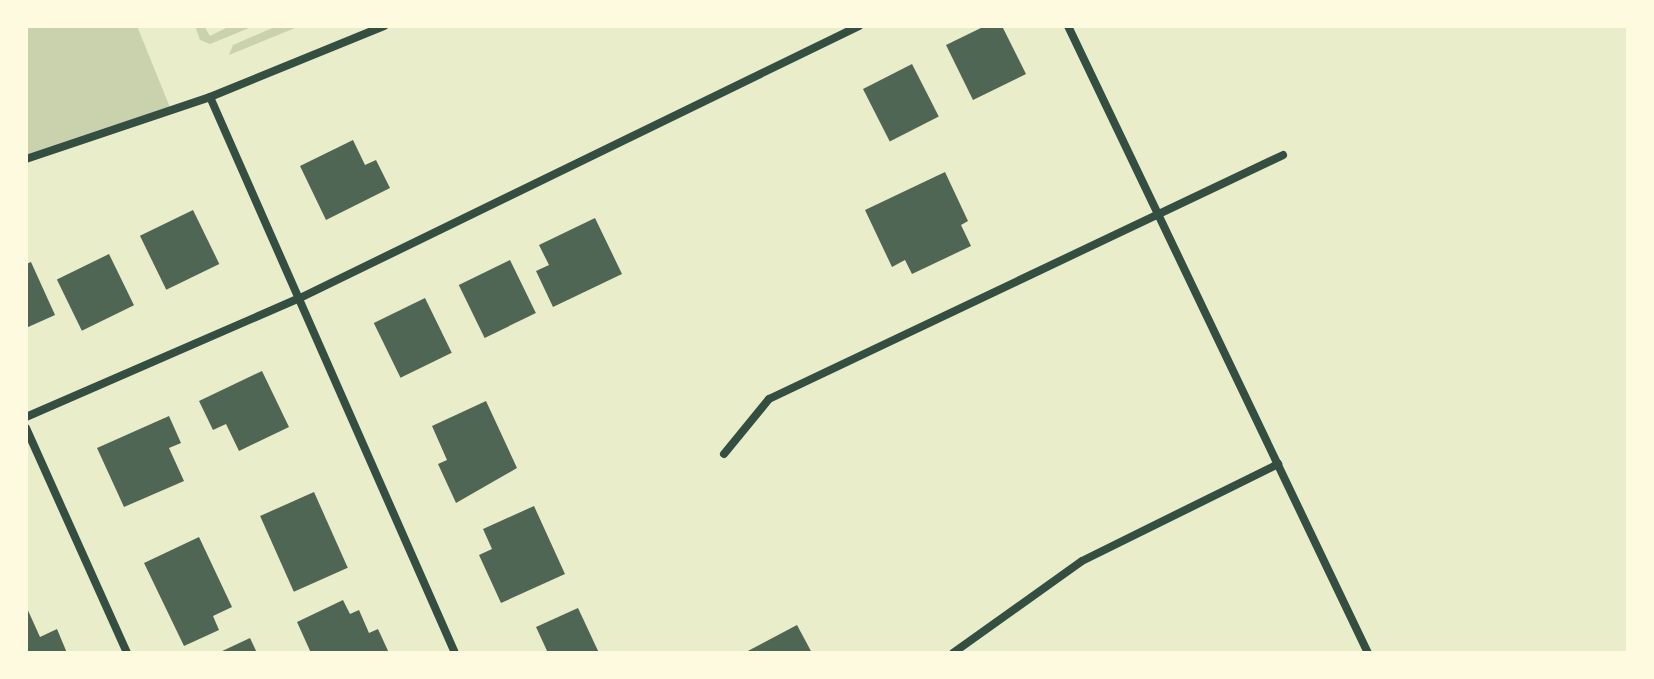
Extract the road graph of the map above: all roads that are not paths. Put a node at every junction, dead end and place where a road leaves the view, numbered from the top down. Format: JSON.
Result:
{"nodes":[{"id":1,"x":384,"y":26,"type":"edge"},
{"id":2,"x":859,"y":26,"type":"edge"},
{"id":3,"x":1068,"y":26,"type":"edge"},
{"id":4,"x":210,"y":97,"type":"junction"},
{"id":5,"x":1283,"y":155,"type":"dead end"},
{"id":6,"x":26,"y":159,"type":"edge"},
{"id":7,"x":1157,"y":215,"type":"junction"},
{"id":8,"x":300,"y":298,"type":"junction"},
{"id":9,"x":26,"y":417,"type":"edge"},
{"id":10,"x":26,"y":428,"type":"edge"},
{"id":11,"x":724,"y":454,"type":"dead end"},
{"id":12,"x":1278,"y":464,"type":"junction"},
{"id":13,"x":127,"y":653,"type":"edge"},
{"id":14,"x":455,"y":653,"type":"edge"},
{"id":15,"x":953,"y":653,"type":"edge"},
{"id":16,"x":1368,"y":653,"type":"edge"}],
"edges":[{"from":1,"to":4,"type":"street"},
{"from":2,"to":8,"type":"street"},
{"from":3,"to":7,"type":"street"},
{"from":4,"to":6,"type":"street"},
{"from":4,"to":8,"type":"street"},
{"from":5,"to":7,"type":"street"},
{"from":7,"to":11,"type":"street"},
{"from":7,"to":12,"type":"street"},
{"from":8,"to":9,"type":"street"},
{"from":8,"to":14,"type":"street"},
{"from":10,"to":13,"type":"street"},
{"from":12,"to":15,"type":"street"},
{"from":12,"to":16,"type":"street"}]}
